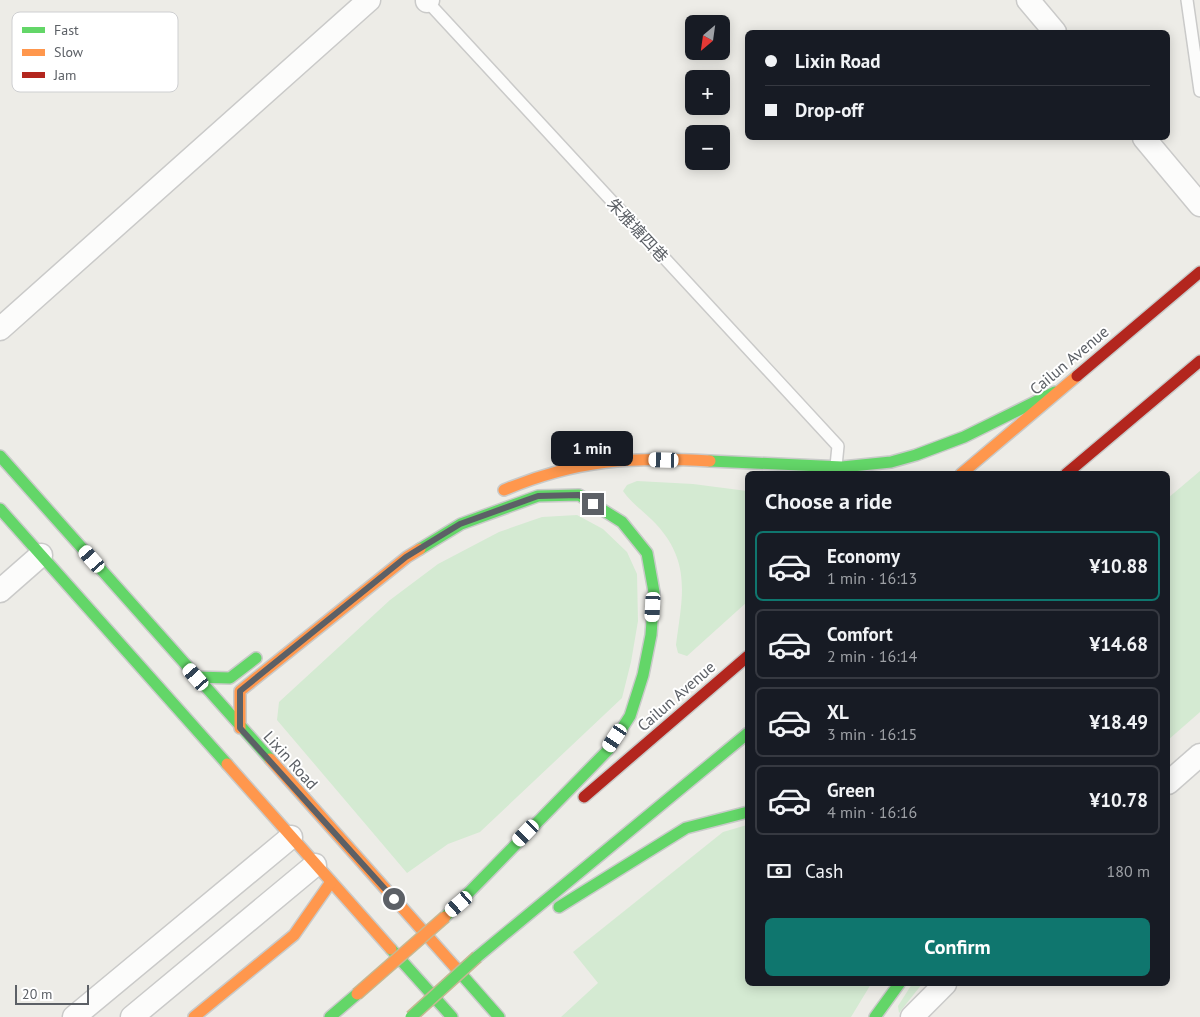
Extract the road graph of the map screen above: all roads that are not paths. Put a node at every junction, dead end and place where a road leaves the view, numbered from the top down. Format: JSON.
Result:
{"nodes":[{"id":1,"x":370,"y":0,"type":"edge"},
{"id":2,"x":427,"y":0,"type":"edge"},
{"id":3,"x":1028,"y":0,"type":"edge"},
{"id":4,"x":1187,"y":0,"type":"edge"},
{"id":5,"x":1053,"y":30,"type":"edge"},
{"id":6,"x":1200,"y":91,"type":"edge"},
{"id":7,"x":1146,"y":140,"type":"edge"},
{"id":8,"x":1200,"y":204,"type":"edge"},
{"id":9,"x":1200,"y":272,"type":"edge"},
{"id":10,"x":0,"y":329,"type":"edge"},
{"id":11,"x":1200,"y":361,"type":"edge"},
{"id":12,"x":1055,"y":392,"type":"junction"},
{"id":13,"x":0,"y":456,"type":"edge"},
{"id":14,"x":836,"y":466,"type":"junction"},
{"id":15,"x":964,"y":471,"type":"edge"},
{"id":16,"x":1070,"y":471,"type":"edge"},
{"id":17,"x":492,"y":495,"type":"dead end"},
{"id":18,"x":0,"y":509,"type":"edge"},
{"id":19,"x":41,"y":555,"type":"junction"},
{"id":20,"x":0,"y":591,"type":"edge"},
{"id":21,"x":261,"y":653,"type":"dead end"},
{"id":22,"x":745,"y":659,"type":"edge"},
{"id":23,"x":196,"y":677,"type":"junction"},
{"id":24,"x":240,"y":728,"type":"junction"},
{"id":25,"x":745,"y":735,"type":"edge"},
{"id":26,"x":1200,"y":755,"type":"edge"},
{"id":27,"x":1170,"y":781,"type":"edge"},
{"id":28,"x":572,"y":807,"type":"dead end"},
{"id":29,"x":745,"y":813,"type":"edge"},
{"id":30,"x":550,"y":826,"type":"dead end"},
{"id":31,"x":291,"y":837,"type":"junction"},
{"id":32,"x":315,"y":865,"type":"junction"},
{"id":33,"x":331,"y":882,"type":"junction"},
{"id":34,"x":445,"y":917,"type":"junction"},
{"id":35,"x":476,"y":958,"type":"junction"},
{"id":36,"x":898,"y":986,"type":"edge"},
{"id":37,"x":943,"y":986,"type":"edge"},
{"id":38,"x":878,"y":992,"type":"dead end"},
{"id":39,"x":74,"y":1017,"type":"edge"},
{"id":40,"x":132,"y":1017,"type":"edge"},
{"id":41,"x":194,"y":1017,"type":"edge"},
{"id":42,"x":330,"y":1017,"type":"edge"},
{"id":43,"x":411,"y":1017,"type":"edge"},
{"id":44,"x":452,"y":1017,"type":"edge"},
{"id":45,"x":500,"y":1017,"type":"edge"},
{"id":46,"x":864,"y":1017,"type":"edge"},
{"id":47,"x":875,"y":1017,"type":"edge"},
{"id":48,"x":912,"y":1017,"type":"edge"}],
"edges":[{"from":1,"to":10,"type":"street"},
{"from":2,"to":14,"type":"lane","name":"朱雅塘四巷"},
{"from":3,"to":5,"type":"street"},
{"from":4,"to":6,"type":"lane"},
{"from":7,"to":8,"type":"street"},
{"from":9,"to":12,"type":"main road","name":"Cailun Avenue"},
{"from":11,"to":16,"type":"main road"},
{"from":12,"to":14,"type":"main road"},
{"from":12,"to":15,"type":"main road","name":"Cailun Avenue"},
{"from":13,"to":23,"type":"main road","name":"Lixin Road"},
{"from":14,"to":17,"type":"main road"},
{"from":18,"to":19,"type":"main road"},
{"from":19,"to":20,"type":"street"},
{"from":19,"to":31,"type":"main road"},
{"from":21,"to":23,"type":"main road"},
{"from":22,"to":28,"type":"main road","name":"Cailun Avenue"},
{"from":23,"to":24,"type":"main road","name":"Lixin Road"},
{"from":24,"to":34,"type":"main road"},
{"from":24,"to":45,"type":"main road","name":"Lixin Road"},
{"from":25,"to":35,"type":"main road"},
{"from":26,"to":27,"type":"street"},
{"from":29,"to":35,"type":"main road"},
{"from":30,"to":34,"type":"main road"},
{"from":31,"to":32,"type":"main road"},
{"from":31,"to":39,"type":"street"},
{"from":32,"to":33,"type":"main road"},
{"from":32,"to":40,"type":"street"},
{"from":33,"to":41,"type":"main road"},
{"from":33,"to":44,"type":"main road"},
{"from":34,"to":42,"type":"main road","bridge":true},
{"from":35,"to":43,"type":"main road","bridge":true},
{"from":36,"to":47,"type":"main road"},
{"from":37,"to":48,"type":"street"},
{"from":38,"to":46,"type":"main road"}]}
